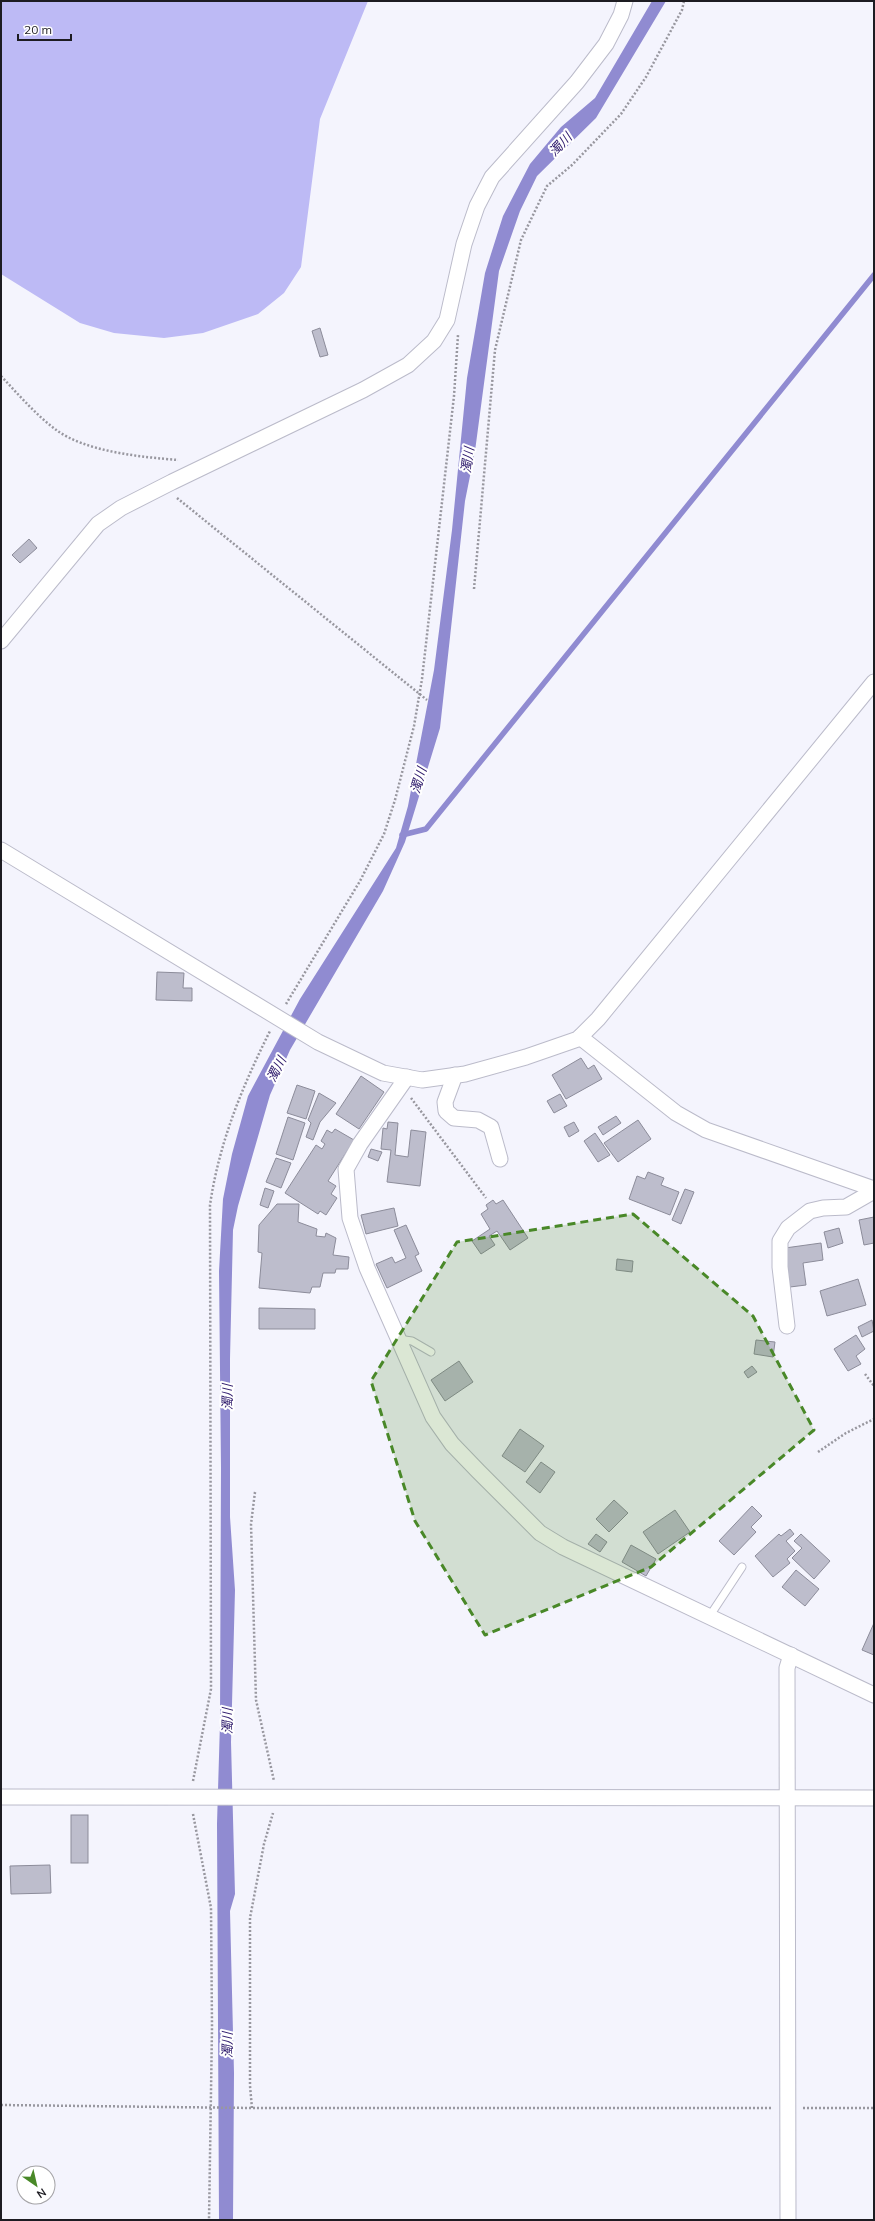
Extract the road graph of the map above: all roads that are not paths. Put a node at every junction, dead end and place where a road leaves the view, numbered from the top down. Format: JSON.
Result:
{"nodes":[{"id":1,"x":626,"y":1,"type":"edge"},
{"id":2,"x":1,"y":641,"type":"edge"},
{"id":3,"x":874,"y":682,"type":"edge"},
{"id":4,"x":1,"y":850,"type":"edge"},
{"id":5,"x":580,"y":1037,"type":"junction"},
{"id":6,"x":455,"y":1075,"type":"junction"},
{"id":7,"x":404,"y":1081,"type":"junction"},
{"id":8,"x":500,"y":1159,"type":"dead end"},
{"id":9,"x":874,"y":1190,"type":"edge"},
{"id":10,"x":787,"y":1326,"type":"dead end"},
{"id":11,"x":397,"y":1339,"type":"junction"},
{"id":12,"x":431,"y":1352,"type":"dead end"},
{"id":13,"x":742,"y":1566,"type":"dead end"},
{"id":14,"x":710,"y":1617,"type":"junction"},
{"id":15,"x":791,"y":1655,"type":"junction"},
{"id":16,"x":874,"y":1695,"type":"edge"},
{"id":17,"x":1,"y":1797,"type":"edge"},
{"id":18,"x":788,"y":1798,"type":"junction"},
{"id":19,"x":874,"y":1798,"type":"edge"},
{"id":20,"x":788,"y":2220,"type":"edge"}],
"edges":[{"from":1,"to":2,"type":"street"},
{"from":3,"to":5,"type":"street"},
{"from":4,"to":7,"type":"street"},
{"from":5,"to":6,"type":"street"},
{"from":5,"to":9,"type":"street"},
{"from":6,"to":7,"type":"street"},
{"from":6,"to":8,"type":"street"},
{"from":7,"to":11,"type":"street"},
{"from":9,"to":10,"type":"street"},
{"from":11,"to":12,"type":"lane"},
{"from":11,"to":14,"type":"street"},
{"from":13,"to":14,"type":"lane"},
{"from":14,"to":15,"type":"street"},
{"from":15,"to":16,"type":"street"},
{"from":15,"to":18,"type":"street"},
{"from":17,"to":18,"type":"street"},
{"from":18,"to":19,"type":"street"},
{"from":18,"to":20,"type":"street"}]}
